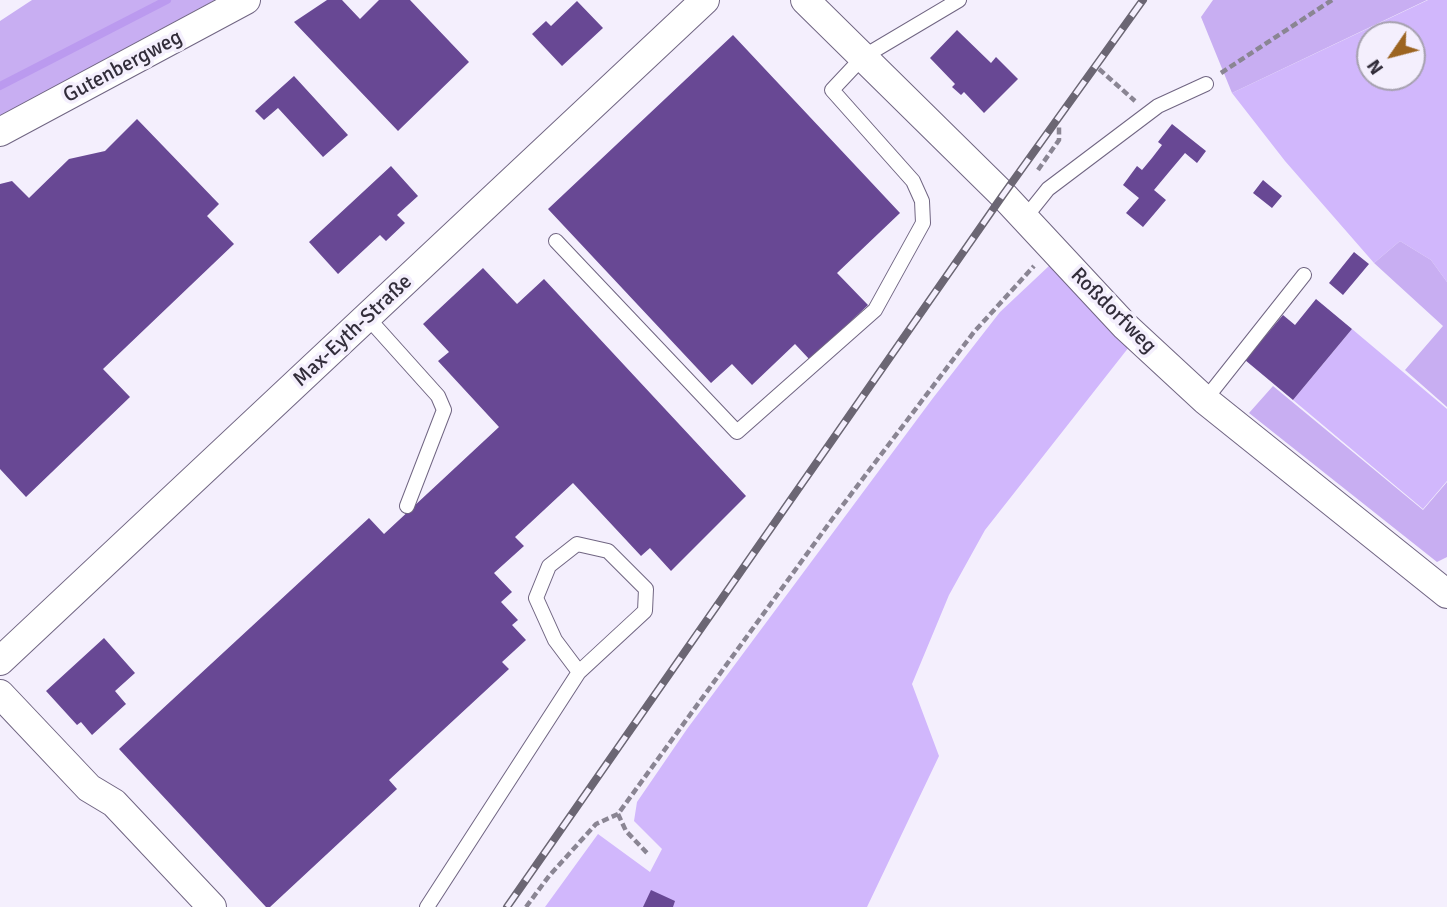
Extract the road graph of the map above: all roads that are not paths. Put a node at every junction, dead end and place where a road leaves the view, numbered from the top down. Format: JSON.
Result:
{"nodes":[{"id":1,"x":246,"y":0,"type":"edge"},
{"id":2,"x":705,"y":0,"type":"edge"},
{"id":3,"x":805,"y":0,"type":"edge"},
{"id":4,"x":959,"y":0,"type":"edge"},
{"id":5,"x":863,"y":57,"type":"junction"},
{"id":6,"x":1206,"y":84,"type":"road end"},
{"id":7,"x":0,"y":132,"type":"edge"},
{"id":8,"x":1024,"y":219,"type":"junction"},
{"id":9,"x":556,"y":241,"type":"dead end"},
{"id":10,"x":1304,"y":275,"type":"dead end"},
{"id":11,"x":368,"y":318,"type":"junction"},
{"id":12,"x":1205,"y":400,"type":"junction"},
{"id":13,"x":407,"y":506,"type":"dead end"},
{"id":14,"x":1447,"y":593,"type":"edge"},
{"id":15,"x":0,"y":661,"type":"edge"},
{"id":16,"x":579,"y":672,"type":"junction"},
{"id":17,"x":0,"y":694,"type":"edge"},
{"id":18,"x":212,"y":907,"type":"edge"},
{"id":19,"x":427,"y":907,"type":"edge"}],
"edges":[{"from":1,"to":7,"type":"street","name":"Gutenbergweg"},
{"from":2,"to":11,"type":"street","name":"Max-Eyth-Straße"},
{"from":3,"to":5,"type":"street","name":"Roßdorfweg"},
{"from":4,"to":5,"type":"lane"},
{"from":5,"to":8,"type":"street","name":"Roßdorfweg"},
{"from":5,"to":9,"type":"lane"},
{"from":6,"to":8,"type":"lane"},
{"from":8,"to":12,"type":"street","name":"Roßdorfweg"},
{"from":10,"to":12,"type":"lane"},
{"from":11,"to":13,"type":"lane"},
{"from":11,"to":15,"type":"street","name":"Max-Eyth-Straße"},
{"from":12,"to":14,"type":"street","name":"Roßdorfweg"},
{"from":16,"to":16,"type":"lane"},
{"from":16,"to":19,"type":"lane"},
{"from":17,"to":18,"type":"street"}]}
